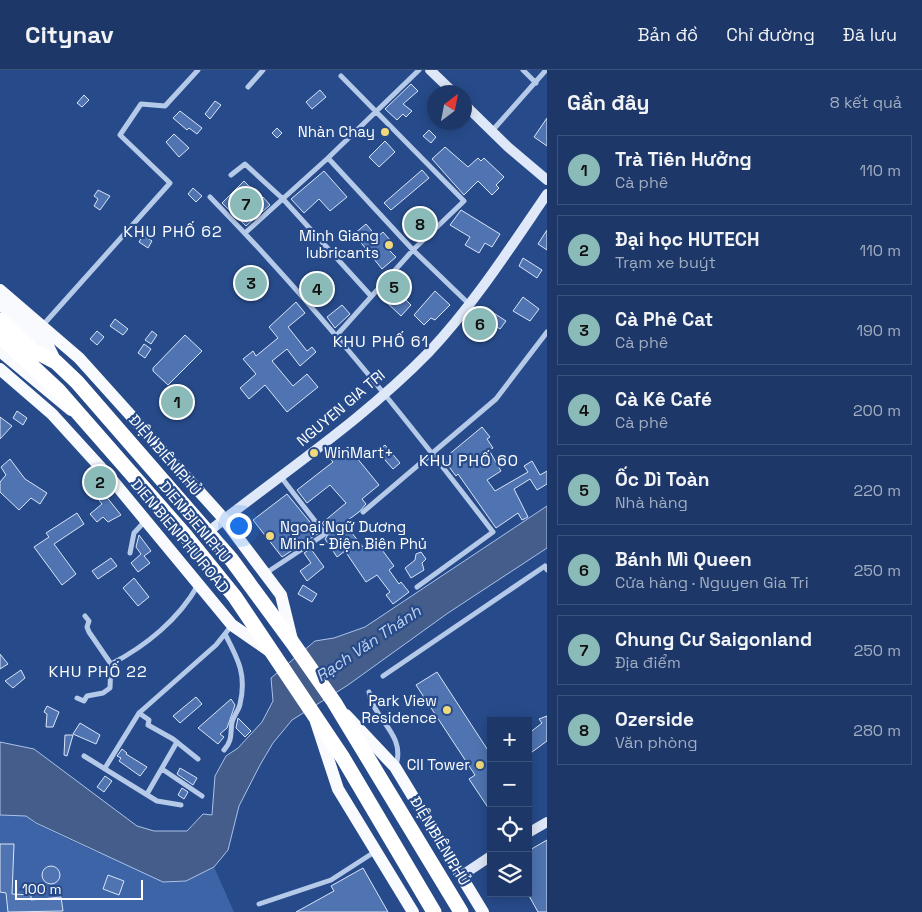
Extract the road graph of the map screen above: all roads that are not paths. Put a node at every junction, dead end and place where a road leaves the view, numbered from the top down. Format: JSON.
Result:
{"nodes":[{"id":1,"x":198,"y":70,"type":"edge"},
{"id":2,"x":263,"y":70,"type":"edge"},
{"id":3,"x":419,"y":70,"type":"edge"},
{"id":4,"x":430,"y":70,"type":"edge"},
{"id":5,"x":522,"y":70,"type":"edge"},
{"id":6,"x":546,"y":70,"type":"edge"},
{"id":7,"x":341,"y":76,"type":"dead end"},
{"id":8,"x":536,"y":83,"type":"junction"},
{"id":9,"x":446,"y":85,"type":"edge"},
{"id":10,"x":248,"y":87,"type":"dead end"},
{"id":11,"x":376,"y":112,"type":"junction"},
{"id":12,"x":472,"y":112,"type":"edge"},
{"id":13,"x":492,"y":131,"type":"junction"},
{"id":14,"x":328,"y":158,"type":"junction"},
{"id":15,"x":231,"y":175,"type":"dead end"},
{"id":16,"x":547,"y":180,"type":"edge"},
{"id":17,"x":547,"y":194,"type":"edge"},
{"id":18,"x":210,"y":197,"type":"dead end"},
{"id":19,"x":283,"y":200,"type":"junction"},
{"id":20,"x":245,"y":233,"type":"junction"},
{"id":21,"x":413,"y":250,"type":"junction"},
{"id":22,"x":0,"y":290,"type":"edge"},
{"id":23,"x":372,"y":296,"type":"junction"},
{"id":24,"x":0,"y":304,"type":"edge"},
{"id":25,"x":469,"y":304,"type":"junction"},
{"id":26,"x":0,"y":320,"type":"edge"},
{"id":27,"x":43,"y":325,"type":"junction"},
{"id":28,"x":547,"y":332,"type":"edge"},
{"id":29,"x":0,"y":336,"type":"edge"},
{"id":30,"x":336,"y":336,"type":"junction"},
{"id":31,"x":0,"y":351,"type":"edge"},
{"id":32,"x":31,"y":356,"type":"junction"},
{"id":33,"x":56,"y":362,"type":"junction"},
{"id":34,"x":0,"y":369,"type":"edge"},
{"id":35,"x":384,"y":394,"type":"junction"},
{"id":36,"x":82,"y":418,"type":"junction"},
{"id":37,"x":432,"y":452,"type":"junction"},
{"id":38,"x":281,"y":476,"type":"junction"},
{"id":39,"x":363,"y":512,"type":"dead end"},
{"id":40,"x":224,"y":519,"type":"junction"},
{"id":41,"x":147,"y":520,"type":"junction"},
{"id":42,"x":208,"y":532,"type":"junction"},
{"id":43,"x":130,"y":553,"type":"dead end"},
{"id":44,"x":546,"y":567,"type":"edge"},
{"id":45,"x":266,"y":573,"type":"junction"},
{"id":46,"x":198,"y":584,"type":"junction"},
{"id":47,"x":417,"y":587,"type":"dead end"},
{"id":48,"x":85,"y":616,"type":"dead end"},
{"id":49,"x":228,"y":630,"type":"junction"},
{"id":50,"x":292,"y":642,"type":"junction"},
{"id":51,"x":275,"y":654,"type":"junction"},
{"id":52,"x":111,"y":664,"type":"junction"},
{"id":53,"x":383,"y":676,"type":"dead end"},
{"id":54,"x":370,"y":692,"type":"dead end"},
{"id":55,"x":77,"y":698,"type":"dead end"},
{"id":56,"x":334,"y":702,"type":"junction"},
{"id":57,"x":139,"y":714,"type":"junction"},
{"id":58,"x":314,"y":717,"type":"junction"},
{"id":59,"x":177,"y":742,"type":"junction"},
{"id":60,"x":224,"y":750,"type":"dead end"},
{"id":61,"x":84,"y":756,"type":"dead end"},
{"id":62,"x":198,"y":759,"type":"dead end"},
{"id":63,"x":105,"y":768,"type":"junction"},
{"id":64,"x":395,"y":768,"type":"junction"},
{"id":65,"x":162,"y":769,"type":"junction"},
{"id":66,"x":147,"y":794,"type":"junction"},
{"id":67,"x":202,"y":796,"type":"dead end"},
{"id":68,"x":181,"y":805,"type":"dead end"},
{"id":69,"x":547,"y":822,"type":"edge"},
{"id":70,"x":532,"y":831,"type":"edge"},
{"id":71,"x":376,"y":850,"type":"junction"},
{"id":72,"x":487,"y":859,"type":"edge"},
{"id":73,"x":434,"y":863,"type":"junction"},
{"id":74,"x":413,"y":875,"type":"junction"},
{"id":75,"x":461,"y":876,"type":"junction"},
{"id":76,"x":259,"y":904,"type":"dead end"},
{"id":77,"x":413,"y":912,"type":"edge"},
{"id":78,"x":434,"y":912,"type":"edge"},
{"id":79,"x":450,"y":912,"type":"edge"},
{"id":80,"x":456,"y":912,"type":"edge"},
{"id":81,"x":462,"y":912,"type":"edge"},
{"id":82,"x":483,"y":912,"type":"edge"}],
"edges":[{"from":1,"to":27,"type":"street"},
{"from":2,"to":10,"type":"street"},
{"from":3,"to":11,"type":"street"},
{"from":4,"to":9,"type":"street"},
{"from":5,"to":8,"type":"street"},
{"from":6,"to":8,"type":"street"},
{"from":7,"to":11,"type":"street"},
{"from":8,"to":13,"type":"street"},
{"from":11,"to":14,"type":"street"},
{"from":11,"to":21,"type":"street"},
{"from":12,"to":13,"type":"street"},
{"from":13,"to":16,"type":"street"},
{"from":14,"to":19,"type":"street"},
{"from":14,"to":21,"type":"street"},
{"from":15,"to":19,"type":"street"},
{"from":17,"to":25,"type":"street","name":"NGUYEN GIA TRI"},
{"from":18,"to":20,"type":"street"},
{"from":19,"to":20,"type":"street"},
{"from":19,"to":23,"type":"street"},
{"from":20,"to":30,"type":"street"},
{"from":21,"to":23,"type":"street"},
{"from":21,"to":25,"type":"street"},
{"from":22,"to":27,"type":"main road"},
{"from":23,"to":30,"type":"street"},
{"from":24,"to":33,"type":"main road","name":"ĐIỆN BIÊN PHỦ"},
{"from":25,"to":35,"type":"street","name":"NGUYEN GIA TRI"},
{"from":26,"to":32,"type":"highway"},
{"from":27,"to":40,"type":"main road"},
{"from":28,"to":37,"type":"street"},
{"from":29,"to":32,"type":"highway"},
{"from":30,"to":35,"type":"street"},
{"from":31,"to":36,"type":"main road"},
{"from":32,"to":33,"type":"highway"},
{"from":32,"to":36,"type":"highway"},
{"from":33,"to":42,"type":"highway","name":"ĐIỆN BIÊN PHỦ"},
{"from":34,"to":41,"type":"main road","name":"DIEN BIEN PHU ROAD"},
{"from":35,"to":37,"type":"street"},
{"from":35,"to":38,"type":"street","name":"NGUYEN GIA TRI"},
{"from":36,"to":51,"type":"highway","name":"DIEN BIEN PHU"},
{"from":37,"to":39,"type":"street"},
{"from":37,"to":47,"type":"street"},
{"from":38,"to":40,"type":"street","name":"NGUYEN GIA TRI"},
{"from":38,"to":45,"type":"street"},
{"from":40,"to":42,"type":"street","name":"NGUYEN GIA TRI"},
{"from":40,"to":45,"type":"main road"},
{"from":41,"to":43,"type":"street"},
{"from":41,"to":46,"type":"main road","name":"DIEN BIEN PHU ROAD"},
{"from":42,"to":50,"type":"highway","name":"ĐIỆN BIÊN PHỦ"},
{"from":44,"to":53,"type":"street"},
{"from":45,"to":50,"type":"main road"},
{"from":46,"to":49,"type":"main road","name":"DIEN BIEN PHU ROAD"},
{"from":46,"to":52,"type":"street"},
{"from":48,"to":52,"type":"street"},
{"from":49,"to":51,"type":"main road","name":"DIEN BIEN PHU ROAD"},
{"from":49,"to":57,"type":"street"},
{"from":49,"to":60,"type":"street"},
{"from":50,"to":56,"type":"highway","name":"ĐIỆN BIÊN PHỦ"},
{"from":51,"to":58,"type":"highway","name":"DIEN BIEN PHU"},
{"from":52,"to":55,"type":"street"},
{"from":54,"to":64,"type":"street"},
{"from":56,"to":64,"type":"main road","name":"ĐIỆN BIÊN PHỦ"},
{"from":56,"to":73,"type":"highway","name":"ĐIỆN BIÊN PHỦ"},
{"from":57,"to":59,"type":"street"},
{"from":57,"to":63,"type":"street"},
{"from":58,"to":71,"type":"main road"},
{"from":58,"to":74,"type":"highway"},
{"from":59,"to":62,"type":"street"},
{"from":59,"to":65,"type":"street"},
{"from":61,"to":63,"type":"street"},
{"from":63,"to":66,"type":"street"},
{"from":64,"to":75,"type":"main road","name":"ĐIỆN BIÊN PHỦ"},
{"from":65,"to":66,"type":"street"},
{"from":65,"to":67,"type":"street"},
{"from":66,"to":68,"type":"street"},
{"from":69,"to":70,"type":"street"},
{"from":71,"to":76,"type":"street"},
{"from":71,"to":77,"type":"main road"},
{"from":72,"to":75,"type":"street"},
{"from":73,"to":74,"type":"highway"},
{"from":73,"to":81,"type":"highway","name":"ĐIỆN BIÊN PHỦ"},
{"from":74,"to":78,"type":"highway"},
{"from":75,"to":82,"type":"main road","name":"ĐIỆN BIÊN PHỦ"},
{"from":79,"to":80,"type":"highway"}]}
